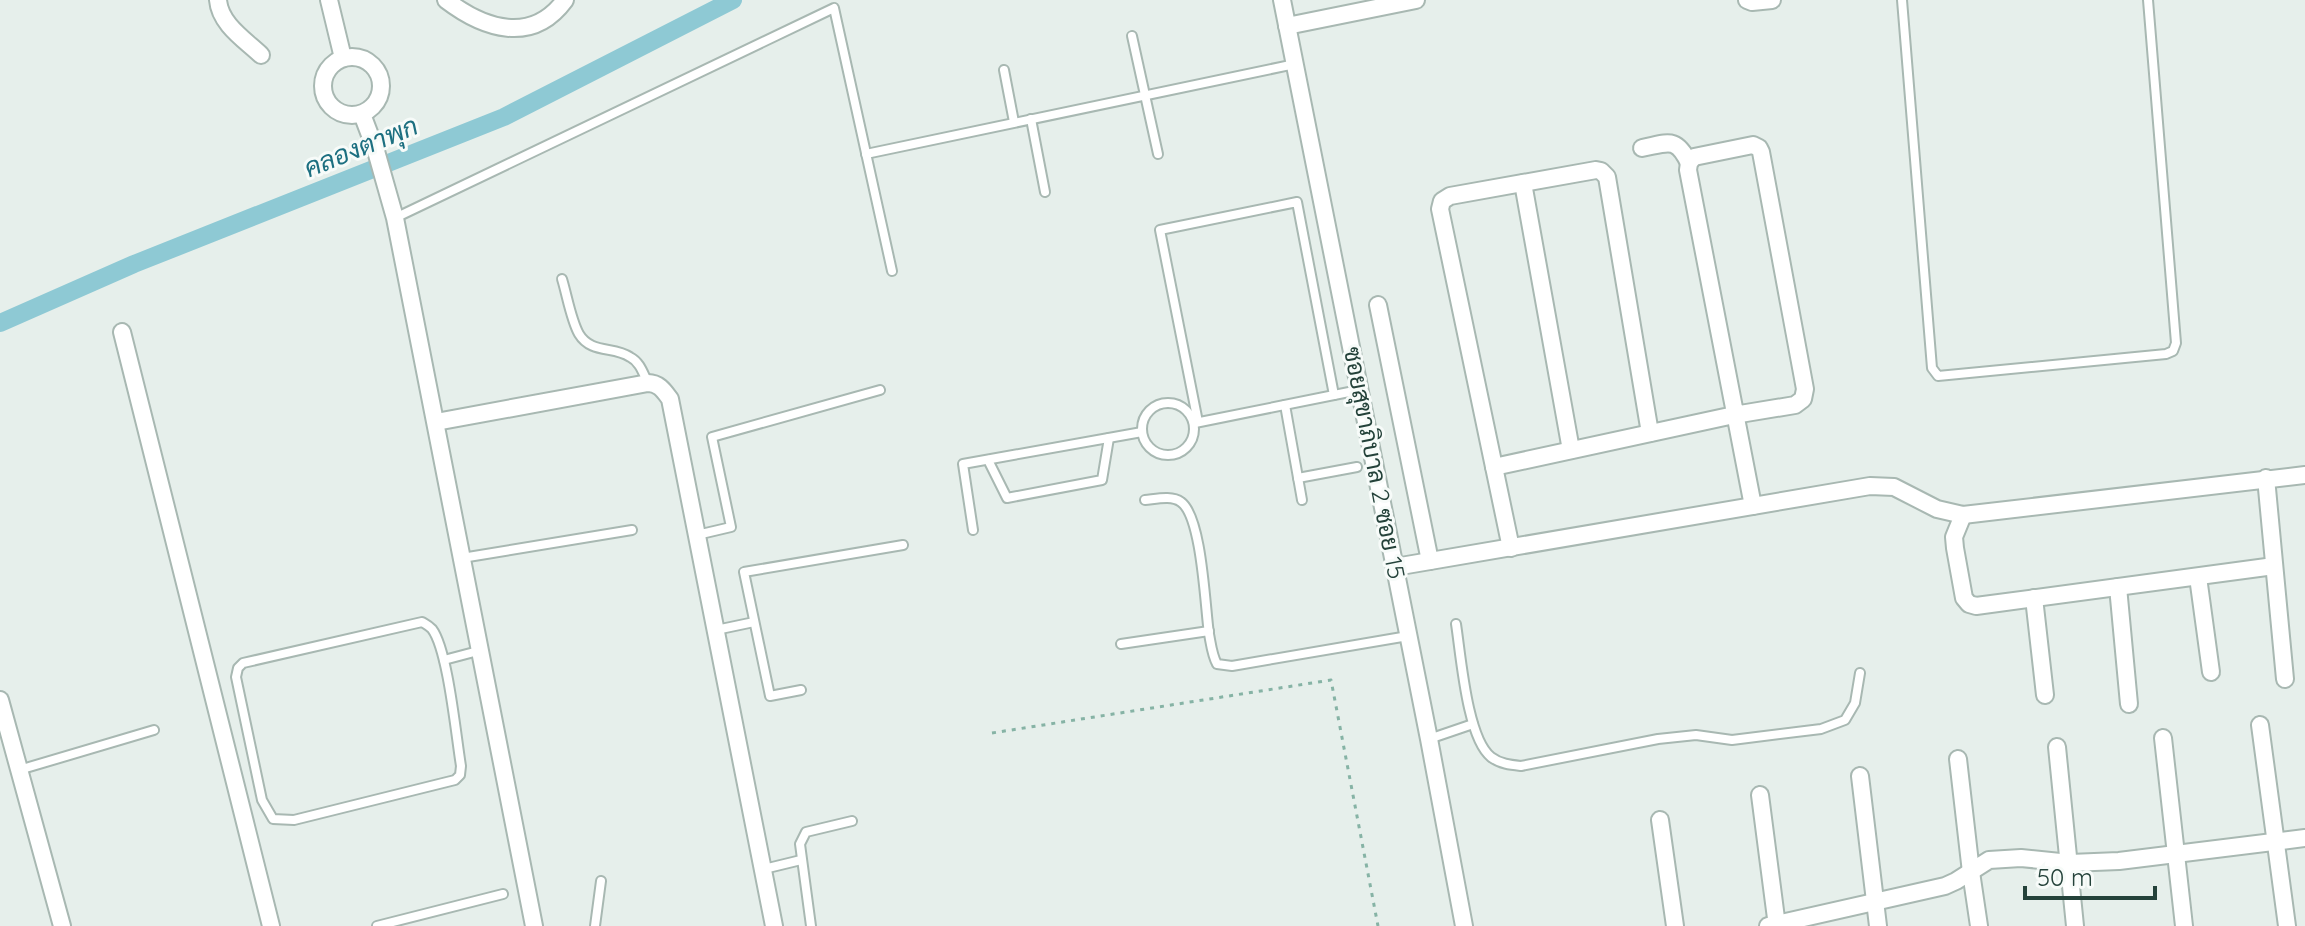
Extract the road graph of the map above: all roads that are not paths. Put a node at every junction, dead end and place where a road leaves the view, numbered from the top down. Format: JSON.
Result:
{"nodes":[{"id":1,"x":218,"y":0,"type":"edge"},
{"id":2,"x":329,"y":0,"type":"edge"},
{"id":3,"x":446,"y":0,"type":"edge"},
{"id":4,"x":565,"y":0,"type":"edge"},
{"id":5,"x":1282,"y":0,"type":"edge"},
{"id":6,"x":1416,"y":0,"type":"edge"},
{"id":7,"x":1747,"y":0,"type":"edge"},
{"id":8,"x":1772,"y":0,"type":"edge"},
{"id":9,"x":1902,"y":0,"type":"edge"},
{"id":10,"x":2148,"y":0,"type":"edge"},
{"id":11,"x":1287,"y":26,"type":"junction"},
{"id":12,"x":1132,"y":36,"type":"dead end"},
{"id":13,"x":261,"y":55,"type":"dead end"},
{"id":14,"x":343,"y":58,"type":"junction"},
{"id":15,"x":1295,"y":64,"type":"junction"},
{"id":16,"x":1004,"y":70,"type":"dead end"},
{"id":17,"x":1145,"y":96,"type":"junction"},
{"id":18,"x":362,"y":114,"type":"junction"},
{"id":19,"x":1031,"y":119,"type":"junction"},
{"id":20,"x":1014,"y":122,"type":"junction"},
{"id":21,"x":1642,"y":148,"type":"dead end"},
{"id":22,"x":866,"y":154,"type":"junction"},
{"id":23,"x":1158,"y":154,"type":"dead end"},
{"id":24,"x":1689,"y":163,"type":"junction"},
{"id":25,"x":1523,"y":183,"type":"junction"},
{"id":26,"x":1045,"y":192,"type":"dead end"},
{"id":27,"x":395,"y":218,"type":"junction"},
{"id":28,"x":892,"y":271,"type":"dead end"},
{"id":29,"x":562,"y":279,"type":"dead end"},
{"id":30,"x":1378,"y":305,"type":"dead end"},
{"id":31,"x":122,"y":332,"type":"dead end"},
{"id":32,"x":648,"y":383,"type":"junction"},
{"id":33,"x":880,"y":390,"type":"dead end"},
{"id":34,"x":1359,"y":390,"type":"junction"},
{"id":35,"x":1334,"y":395,"type":"junction"},
{"id":36,"x":1285,"y":405,"type":"junction"},
{"id":37,"x":1734,"y":415,"type":"junction"},
{"id":38,"x":436,"y":422,"type":"junction"},
{"id":39,"x":1196,"y":423,"type":"junction"},
{"id":40,"x":1142,"y":432,"type":"junction"},
{"id":41,"x":1650,"y":433,"type":"junction"},
{"id":42,"x":1109,"y":438,"type":"junction"},
{"id":43,"x":1571,"y":450,"type":"junction"},
{"id":44,"x":988,"y":460,"type":"junction"},
{"id":45,"x":1357,"y":467,"type":"dead end"},
{"id":46,"x":1494,"y":467,"type":"junction"},
{"id":47,"x":2305,"y":475,"type":"edge"},
{"id":48,"x":1298,"y":478,"type":"junction"},
{"id":49,"x":2266,"y":478,"type":"junction"},
{"id":50,"x":1145,"y":500,"type":"dead end"},
{"id":51,"x":1302,"y":500,"type":"dead end"},
{"id":52,"x":1753,"y":506,"type":"junction"},
{"id":53,"x":1963,"y":515,"type":"junction"},
{"id":54,"x":632,"y":530,"type":"dead end"},
{"id":55,"x":973,"y":530,"type":"dead end"},
{"id":56,"x":697,"y":535,"type":"junction"},
{"id":57,"x":903,"y":545,"type":"dead end"},
{"id":58,"x":1511,"y":548,"type":"junction"},
{"id":59,"x":462,"y":558,"type":"junction"},
{"id":60,"x":1430,"y":561,"type":"junction"},
{"id":61,"x":2274,"y":566,"type":"junction"},
{"id":62,"x":1395,"y":567,"type":"junction"},
{"id":63,"x":2198,"y":577,"type":"junction"},
{"id":64,"x":2118,"y":587,"type":"junction"},
{"id":65,"x":2034,"y":598,"type":"junction"},
{"id":66,"x":754,"y":622,"type":"junction"},
{"id":67,"x":1456,"y":624,"type":"dead end"},
{"id":68,"x":716,"y":630,"type":"junction"},
{"id":69,"x":1209,"y":631,"type":"junction"},
{"id":70,"x":1409,"y":636,"type":"junction"},
{"id":71,"x":1121,"y":644,"type":"dead end"},
{"id":72,"x":478,"y":651,"type":"junction"},
{"id":73,"x":444,"y":660,"type":"junction"},
{"id":74,"x":2211,"y":672,"type":"dead end"},
{"id":75,"x":1860,"y":673,"type":"dead end"},
{"id":76,"x":2285,"y":679,"type":"dead end"},
{"id":77,"x":801,"y":690,"type":"dead end"},
{"id":78,"x":2045,"y":695,"type":"dead end"},
{"id":79,"x":0,"y":700,"type":"edge"},
{"id":80,"x":2129,"y":704,"type":"dead end"},
{"id":81,"x":1473,"y":724,"type":"junction"},
{"id":82,"x":2260,"y":725,"type":"dead end"},
{"id":83,"x":154,"y":730,"type":"dead end"},
{"id":84,"x":2163,"y":738,"type":"dead end"},
{"id":85,"x":1429,"y":739,"type":"junction"},
{"id":86,"x":2057,"y":747,"type":"dead end"},
{"id":87,"x":1958,"y":759,"type":"dead end"},
{"id":88,"x":19,"y":770,"type":"junction"},
{"id":89,"x":1860,"y":776,"type":"dead end"},
{"id":90,"x":1760,"y":795,"type":"dead end"},
{"id":91,"x":1660,"y":820,"type":"dead end"},
{"id":92,"x":852,"y":821,"type":"dead end"},
{"id":93,"x":2305,"y":838,"type":"edge"},
{"id":94,"x":2276,"y":842,"type":"junction"},
{"id":95,"x":2177,"y":855,"type":"junction"},
{"id":96,"x":801,"y":860,"type":"junction"},
{"id":97,"x":2070,"y":863,"type":"junction"},
{"id":98,"x":764,"y":869,"type":"junction"},
{"id":99,"x":1971,"y":872,"type":"junction"},
{"id":100,"x":601,"y":881,"type":"dead end"},
{"id":101,"x":503,"y":894,"type":"dead end"},
{"id":102,"x":1876,"y":901,"type":"junction"},
{"id":103,"x":1774,"y":925,"type":"edge"},
{"id":104,"x":62,"y":926,"type":"edge"},
{"id":105,"x":271,"y":926,"type":"edge"},
{"id":106,"x":377,"y":926,"type":"edge"},
{"id":107,"x":534,"y":926,"type":"edge"},
{"id":108,"x":595,"y":926,"type":"edge"},
{"id":109,"x":774,"y":926,"type":"edge"},
{"id":110,"x":811,"y":926,"type":"edge"},
{"id":111,"x":1464,"y":926,"type":"edge"},
{"id":112,"x":1675,"y":926,"type":"edge"},
{"id":113,"x":1878,"y":926,"type":"edge"},
{"id":114,"x":1979,"y":926,"type":"edge"},
{"id":115,"x":2075,"y":926,"type":"edge"},
{"id":116,"x":2184,"y":926,"type":"edge"},
{"id":117,"x":2287,"y":926,"type":"edge"}],
"edges":[{"from":1,"to":13,"type":"street"},
{"from":2,"to":14,"type":"street"},
{"from":3,"to":4,"type":"street"},
{"from":5,"to":11,"type":"street","name":"ซอยสุขาภิบาล 2 ซอย 15"},
{"from":6,"to":11,"type":"street"},
{"from":7,"to":8,"type":"street"},
{"from":9,"to":10,"type":"lane"},
{"from":11,"to":15,"type":"street","name":"ซอยสุขาภิบาล 2 ซอย 15"},
{"from":12,"to":17,"type":"lane"},
{"from":14,"to":18,"type":"street"},
{"from":14,"to":18,"type":"street"},
{"from":15,"to":17,"type":"lane"},
{"from":15,"to":34,"type":"street","name":"ซอยสุขาภิบาล 2 ซอย 15"},
{"from":16,"to":20,"type":"lane"},
{"from":17,"to":19,"type":"lane"},
{"from":17,"to":23,"type":"lane"},
{"from":18,"to":27,"type":"street"},
{"from":19,"to":20,"type":"lane"},
{"from":19,"to":26,"type":"lane"},
{"from":20,"to":22,"type":"lane"},
{"from":21,"to":24,"type":"street"},
{"from":22,"to":27,"type":"lane"},
{"from":22,"to":28,"type":"lane"},
{"from":24,"to":37,"type":"street"},
{"from":24,"to":37,"type":"street"},
{"from":25,"to":41,"type":"street"},
{"from":25,"to":43,"type":"street"},
{"from":25,"to":46,"type":"street"},
{"from":27,"to":38,"type":"street"},
{"from":29,"to":32,"type":"lane"},
{"from":30,"to":60,"type":"street"},
{"from":31,"to":105,"type":"street"},
{"from":32,"to":38,"type":"street"},
{"from":32,"to":56,"type":"street"},
{"from":33,"to":56,"type":"lane"},
{"from":34,"to":35,"type":"lane"},
{"from":34,"to":62,"type":"street","name":"ซอยสุขาภิบาล 2 ซอย 15"},
{"from":35,"to":36,"type":"lane"},
{"from":35,"to":39,"type":"lane"},
{"from":36,"to":39,"type":"lane"},
{"from":36,"to":48,"type":"lane"},
{"from":37,"to":41,"type":"street"},
{"from":37,"to":52,"type":"street"},
{"from":38,"to":59,"type":"street"},
{"from":39,"to":40,"type":"lane"},
{"from":39,"to":40,"type":"lane"},
{"from":40,"to":42,"type":"lane"},
{"from":41,"to":43,"type":"street"},
{"from":42,"to":44,"type":"lane"},
{"from":42,"to":44,"type":"lane"},
{"from":43,"to":46,"type":"street"},
{"from":44,"to":55,"type":"lane"},
{"from":45,"to":48,"type":"lane"},
{"from":46,"to":58,"type":"street"},
{"from":47,"to":49,"type":"street"},
{"from":48,"to":51,"type":"lane"},
{"from":49,"to":53,"type":"street"},
{"from":49,"to":61,"type":"street"},
{"from":50,"to":69,"type":"lane"},
{"from":52,"to":53,"type":"street"},
{"from":52,"to":58,"type":"street"},
{"from":53,"to":65,"type":"street"},
{"from":54,"to":59,"type":"lane"},
{"from":56,"to":68,"type":"street"},
{"from":57,"to":66,"type":"lane"},
{"from":58,"to":60,"type":"street"},
{"from":59,"to":72,"type":"street"},
{"from":60,"to":62,"type":"street"},
{"from":61,"to":63,"type":"street"},
{"from":61,"to":76,"type":"street"},
{"from":62,"to":70,"type":"street","name":"ซอยสุขาภิบาล 2 ซอย 15"},
{"from":63,"to":64,"type":"street"},
{"from":63,"to":74,"type":"street"},
{"from":64,"to":65,"type":"street"},
{"from":64,"to":80,"type":"street"},
{"from":65,"to":78,"type":"street"},
{"from":66,"to":68,"type":"lane"},
{"from":66,"to":77,"type":"lane"},
{"from":67,"to":81,"type":"lane"},
{"from":68,"to":98,"type":"street"},
{"from":69,"to":70,"type":"lane"},
{"from":69,"to":71,"type":"lane"},
{"from":70,"to":85,"type":"street","name":"ซอยสุขาภิบาล 2 ซอย 15"},
{"from":72,"to":73,"type":"lane"},
{"from":72,"to":107,"type":"street"},
{"from":73,"to":73,"type":"lane"},
{"from":75,"to":81,"type":"lane"},
{"from":79,"to":88,"type":"street"},
{"from":81,"to":85,"type":"lane"},
{"from":82,"to":94,"type":"street"},
{"from":83,"to":88,"type":"lane"},
{"from":84,"to":95,"type":"street"},
{"from":85,"to":111,"type":"street","name":"ซอยสุขาภิบาล 2 ซอย 15"},
{"from":86,"to":97,"type":"street"},
{"from":87,"to":99,"type":"street"},
{"from":88,"to":104,"type":"street"},
{"from":89,"to":102,"type":"street"},
{"from":90,"to":103,"type":"street"},
{"from":91,"to":112,"type":"street"},
{"from":92,"to":96,"type":"lane"},
{"from":93,"to":94,"type":"street"},
{"from":94,"to":95,"type":"street"},
{"from":94,"to":117,"type":"street"},
{"from":95,"to":97,"type":"street"},
{"from":95,"to":116,"type":"street"},
{"from":96,"to":98,"type":"lane"},
{"from":96,"to":110,"type":"lane"},
{"from":97,"to":99,"type":"street"},
{"from":97,"to":115,"type":"street"},
{"from":98,"to":109,"type":"street"},
{"from":99,"to":102,"type":"street"},
{"from":99,"to":114,"type":"street"},
{"from":100,"to":108,"type":"lane"},
{"from":101,"to":106,"type":"lane"},
{"from":102,"to":103,"type":"street"},
{"from":102,"to":113,"type":"street"}]}
